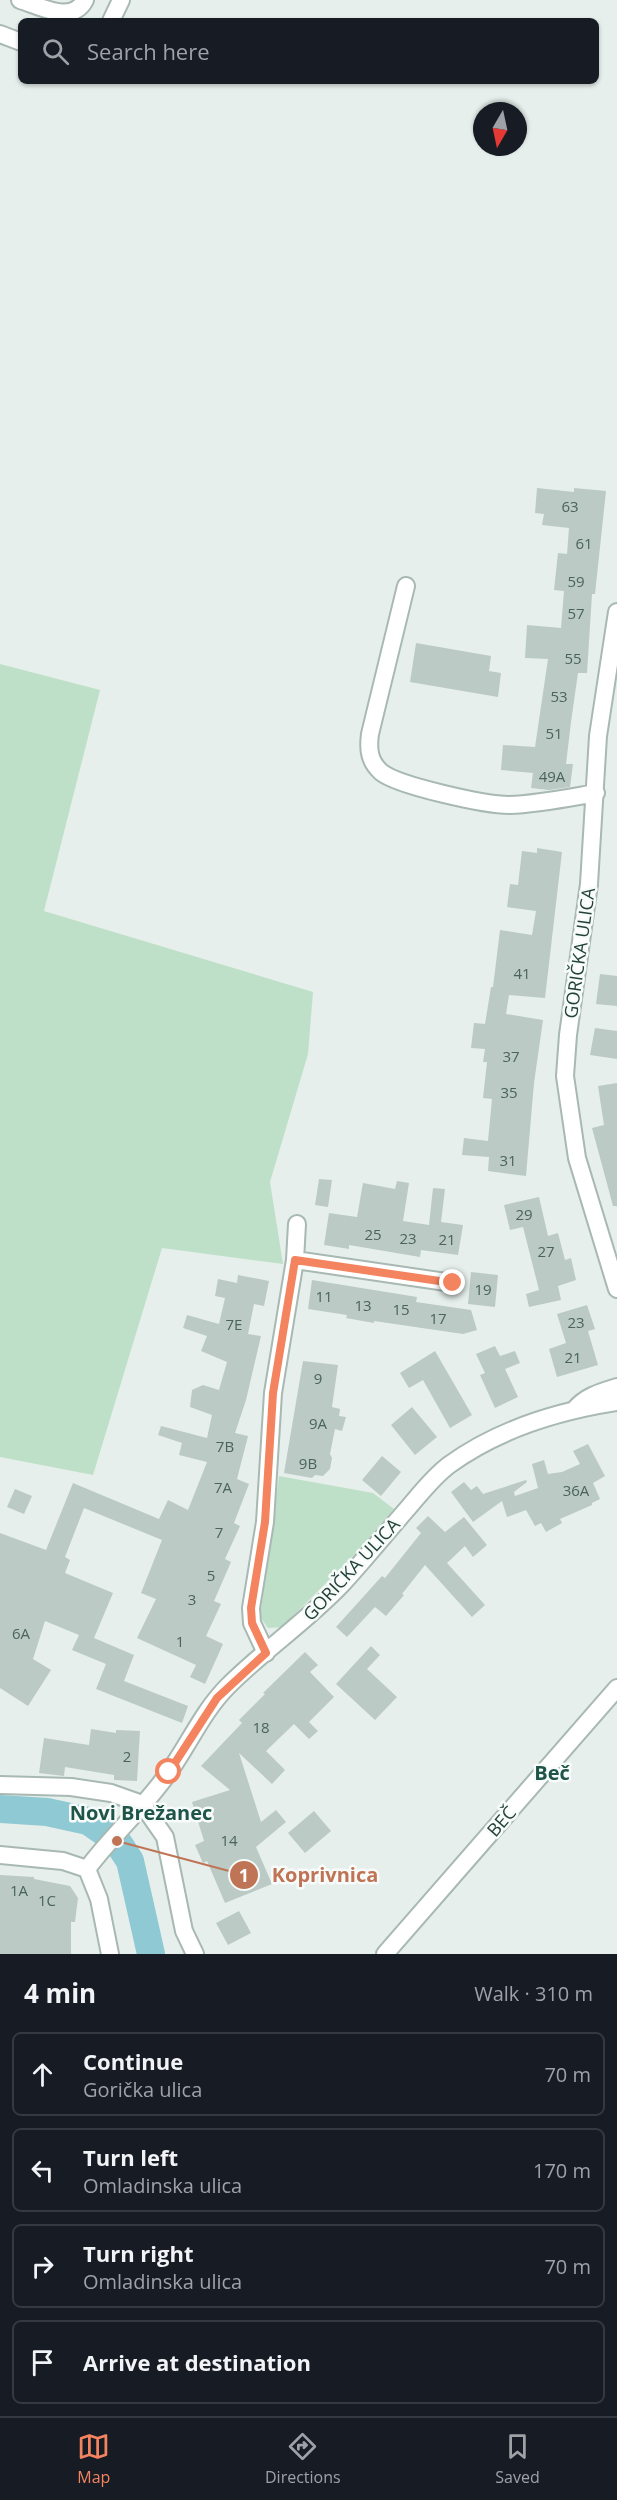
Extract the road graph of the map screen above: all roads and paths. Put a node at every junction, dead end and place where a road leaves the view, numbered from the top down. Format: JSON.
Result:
{"nodes":[{"id":1,"x":20,"y":0,"type":"edge"},
{"id":2,"x":85,"y":0,"type":"edge"},
{"id":3,"x":121,"y":0,"type":"edge"},
{"id":4,"x":112,"y":18,"type":"edge"},
{"id":5,"x":0,"y":34,"type":"edge"},
{"id":6,"x":18,"y":41,"type":"edge"},
{"id":7,"x":405,"y":586,"type":"dead end"},
{"id":8,"x":617,"y":612,"type":"edge"},
{"id":9,"x":596,"y":793,"type":"junction"},
{"id":10,"x":297,"y":1224,"type":"dead end"},
{"id":11,"x":295,"y":1260,"type":"junction"},
{"id":12,"x":453,"y":1283,"type":"dead end"},
{"id":13,"x":617,"y":1289,"type":"edge"},
{"id":14,"x":617,"y":1388,"type":"edge"},
{"id":15,"x":617,"y":1402,"type":"edge"},
{"id":16,"x":574,"y":1409,"type":"junction"},
{"id":17,"x":266,"y":1653,"type":"junction"},
{"id":18,"x":617,"y":1688,"type":"edge"},
{"id":19,"x":0,"y":1785,"type":"edge"},
{"id":20,"x":142,"y":1804,"type":"junction"},
{"id":21,"x":0,"y":1855,"type":"edge"},
{"id":22,"x":90,"y":1864,"type":"junction"},
{"id":23,"x":110,"y":1954,"type":"edge"},
{"id":24,"x":195,"y":1954,"type":"edge"},
{"id":25,"x":385,"y":1954,"type":"edge"}],
"edges":[{"from":1,"to":2,"type":"street"},
{"from":3,"to":4,"type":"street"},
{"from":5,"to":6,"type":"street"},
{"from":7,"to":9,"type":"street"},
{"from":8,"to":9,"type":"street","name":"GORIČKA ULICA"},
{"from":9,"to":13,"type":"street","name":"GORIČKA ULICA"},
{"from":10,"to":11,"type":"street"},
{"from":11,"to":12,"type":"street"},
{"from":11,"to":17,"type":"street"},
{"from":14,"to":16,"type":"street","name":"GORIČKA ULICA"},
{"from":15,"to":16,"type":"street","name":"GORIČKA ULICA"},
{"from":16,"to":17,"type":"street","name":"GORIČKA ULICA"},
{"from":17,"to":20,"type":"street","name":"GORIČKA ULICA"},
{"from":18,"to":25,"type":"street","name":"BEČ"},
{"from":19,"to":20,"type":"street"},
{"from":20,"to":22,"type":"street","name":"GORIČKA ULICA"},
{"from":20,"to":24,"type":"street"},
{"from":21,"to":22,"type":"street"},
{"from":22,"to":23,"type":"street"}]}
